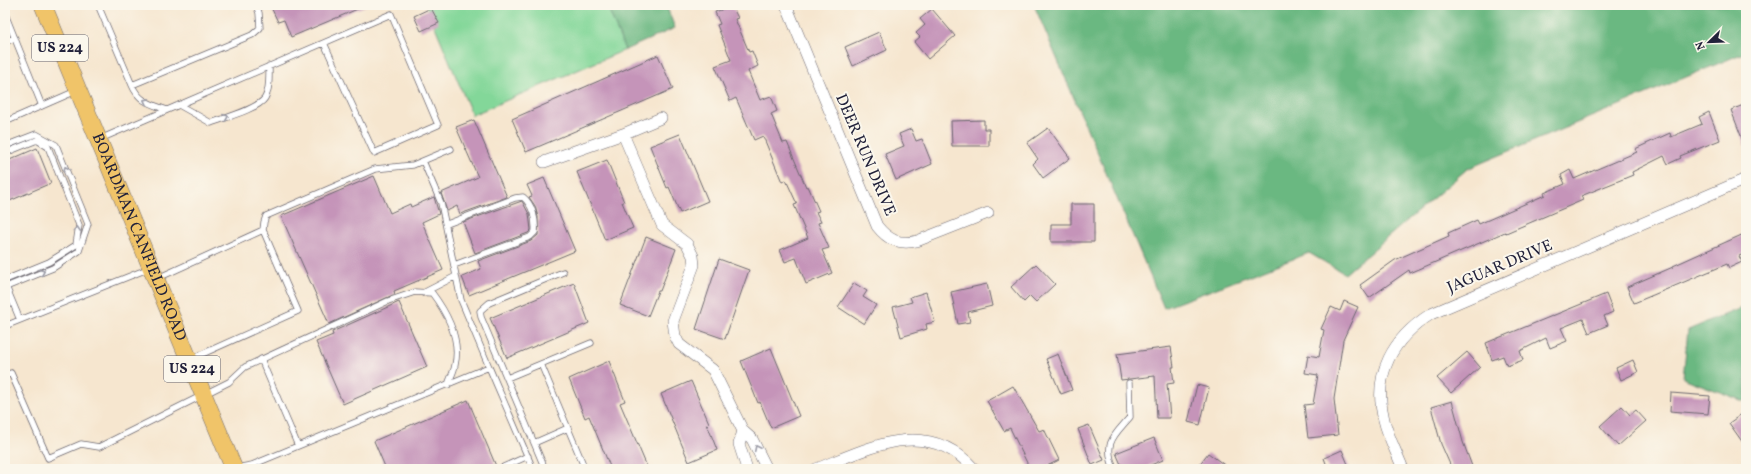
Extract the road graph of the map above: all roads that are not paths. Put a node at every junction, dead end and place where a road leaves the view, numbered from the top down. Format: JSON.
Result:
{"nodes":[{"id":1,"x":43,"y":5,"type":"edge"},
{"id":2,"x":98,"y":5,"type":"edge"},
{"id":3,"x":256,"y":5,"type":"edge"},
{"id":4,"x":786,"y":5,"type":"edge"},
{"id":5,"x":5,"y":14,"type":"edge"},
{"id":6,"x":15,"y":38,"type":"junction"},
{"id":7,"x":5,"y":42,"type":"edge"},
{"id":8,"x":324,"y":42,"type":"junction"},
{"id":9,"x":269,"y":66,"type":"junction"},
{"id":10,"x":132,"y":85,"type":"junction"},
{"id":11,"x":78,"y":91,"type":"junction"},
{"id":12,"x":179,"y":105,"type":"junction"},
{"id":13,"x":42,"y":106,"type":"junction"},
{"id":14,"x":167,"y":110,"type":"junction"},
{"id":15,"x":661,"y":118,"type":"dead end"},
{"id":16,"x":5,"y":122,"type":"edge"},
{"id":17,"x":623,"y":134,"type":"junction"},
{"id":18,"x":98,"y":140,"type":"junction"},
{"id":19,"x":5,"y":146,"type":"edge"},
{"id":20,"x":451,"y":149,"type":"dead end"},
{"id":21,"x":5,"y":153,"type":"edge"},
{"id":22,"x":423,"y":161,"type":"junction"},
{"id":23,"x":544,"y":162,"type":"dead end"},
{"id":24,"x":1746,"y":178,"type":"edge"},
{"id":25,"x":988,"y":213,"type":"dead end"},
{"id":26,"x":446,"y":224,"type":"junction"},
{"id":27,"x":263,"y":230,"type":"junction"},
{"id":28,"x":454,"y":265,"type":"junction"},
{"id":29,"x":563,"y":272,"type":"dead end"},
{"id":30,"x":153,"y":274,"type":"junction"},
{"id":31,"x":456,"y":276,"type":"junction"},
{"id":32,"x":5,"y":280,"type":"edge"},
{"id":33,"x":6,"y":285,"type":"edge"},
{"id":34,"x":423,"y":293,"type":"junction"},
{"id":35,"x":20,"y":320,"type":"junction"},
{"id":36,"x":5,"y":326,"type":"edge"},
{"id":37,"x":591,"y":343,"type":"dead end"},
{"id":38,"x":261,"y":359,"type":"junction"},
{"id":39,"x":189,"y":360,"type":"junction"},
{"id":40,"x":541,"y":364,"type":"junction"},
{"id":41,"x":490,"y":367,"type":"junction"},
{"id":42,"x":5,"y":376,"type":"edge"},
{"id":43,"x":507,"y":378,"type":"junction"},
{"id":44,"x":1129,"y":384,"type":"dead end"},
{"id":45,"x":448,"y":385,"type":"junction"},
{"id":46,"x":203,"y":395,"type":"junction"},
{"id":47,"x":568,"y":428,"type":"junction"},
{"id":48,"x":743,"y":431,"type":"junction"},
{"id":49,"x":534,"y":443,"type":"junction"},
{"id":50,"x":298,"y":446,"type":"junction"},
{"id":51,"x":528,"y":456,"type":"junction"},
{"id":52,"x":233,"y":469,"type":"edge"},
{"id":53,"x":356,"y":469,"type":"edge"},
{"id":54,"x":364,"y":469,"type":"edge"},
{"id":55,"x":500,"y":469,"type":"edge"},
{"id":56,"x":533,"y":469,"type":"edge"},
{"id":57,"x":545,"y":469,"type":"edge"},
{"id":58,"x":585,"y":469,"type":"edge"},
{"id":59,"x":747,"y":469,"type":"edge"},
{"id":60,"x":767,"y":469,"type":"edge"},
{"id":61,"x":816,"y":469,"type":"edge"},
{"id":62,"x":974,"y":469,"type":"edge"},
{"id":63,"x":1114,"y":469,"type":"edge"},
{"id":64,"x":1403,"y":469,"type":"edge"}],
"edges":[{"from":1,"to":11,"type":"main road","name":"BOARDMAN CANFIELD ROAD","number":"US 224"},
{"from":2,"to":10,"type":"lane"},
{"from":3,"to":10,"type":"lane"},
{"from":4,"to":25,"type":"street","name":"DEER RUN DRIVE"},
{"from":5,"to":6,"type":"lane"},
{"from":6,"to":7,"type":"lane"},
{"from":6,"to":13,"type":"lane"},
{"from":8,"to":8,"type":"lane"},
{"from":8,"to":9,"type":"lane"},
{"from":9,"to":12,"type":"lane"},
{"from":12,"to":9,"type":"lane","one_way":true},
{"from":14,"to":10,"type":"lane","one_way":true},
{"from":11,"to":13,"type":"lane"},
{"from":11,"to":18,"type":"main road","name":"BOARDMAN CANFIELD ROAD","number":"US 224"},
{"from":12,"to":14,"type":"lane"},
{"from":13,"to":16,"type":"lane"},
{"from":14,"to":18,"type":"lane"},
{"from":15,"to":17,"type":"street"},
{"from":17,"to":23,"type":"street"},
{"from":17,"to":48,"type":"street"},
{"from":18,"to":30,"type":"main road","name":"BOARDMAN CANFIELD ROAD","number":"US 224"},
{"from":33,"to":19,"type":"lane","one_way":true},
{"from":20,"to":22,"type":"lane"},
{"from":32,"to":21,"type":"lane","one_way":true},
{"from":22,"to":26,"type":"lane"},
{"from":22,"to":27,"type":"lane"},
{"from":24,"to":64,"type":"street","name":"JAGUAR DRIVE"},
{"from":26,"to":28,"type":"lane"},
{"from":26,"to":28,"type":"lane"},
{"from":27,"to":30,"type":"lane"},
{"from":27,"to":39,"type":"lane"},
{"from":28,"to":31,"type":"lane"},
{"from":29,"to":43,"type":"lane"},
{"from":30,"to":35,"type":"lane"},
{"from":30,"to":39,"type":"main road","name":"BOARDMAN CANFIELD ROAD","number":"US 224"},
{"from":31,"to":34,"type":"lane"},
{"from":31,"to":41,"type":"lane"},
{"from":33,"to":35,"type":"lane"},
{"from":34,"to":38,"type":"lane"},
{"from":34,"to":45,"type":"lane"},
{"from":35,"to":36,"type":"lane"},
{"from":37,"to":40,"type":"lane"},
{"from":38,"to":46,"type":"lane"},
{"from":38,"to":50,"type":"lane"},
{"from":39,"to":46,"type":"main road","name":"BOARDMAN CANFIELD ROAD","number":"US 224"},
{"from":40,"to":43,"type":"lane"},
{"from":40,"to":47,"type":"lane"},
{"from":41,"to":45,"type":"lane"},
{"from":41,"to":51,"type":"lane"},
{"from":42,"to":46,"type":"lane"},
{"from":43,"to":49,"type":"lane"},
{"from":44,"to":63,"type":"lane"},
{"from":45,"to":50,"type":"lane"},
{"from":46,"to":52,"type":"main road","name":"BOARDMAN CANFIELD ROAD","number":"US 224"},
{"from":47,"to":49,"type":"lane"},
{"from":47,"to":58,"type":"lane"},
{"from":48,"to":59,"type":"street"},
{"from":60,"to":48,"type":"street","one_way":true},
{"from":49,"to":57,"type":"lane"},
{"from":50,"to":52,"type":"lane"},
{"from":51,"to":55,"type":"lane"},
{"from":51,"to":56,"type":"lane"},
{"from":53,"to":54,"type":"lane"},
{"from":61,"to":62,"type":"street"}]}
